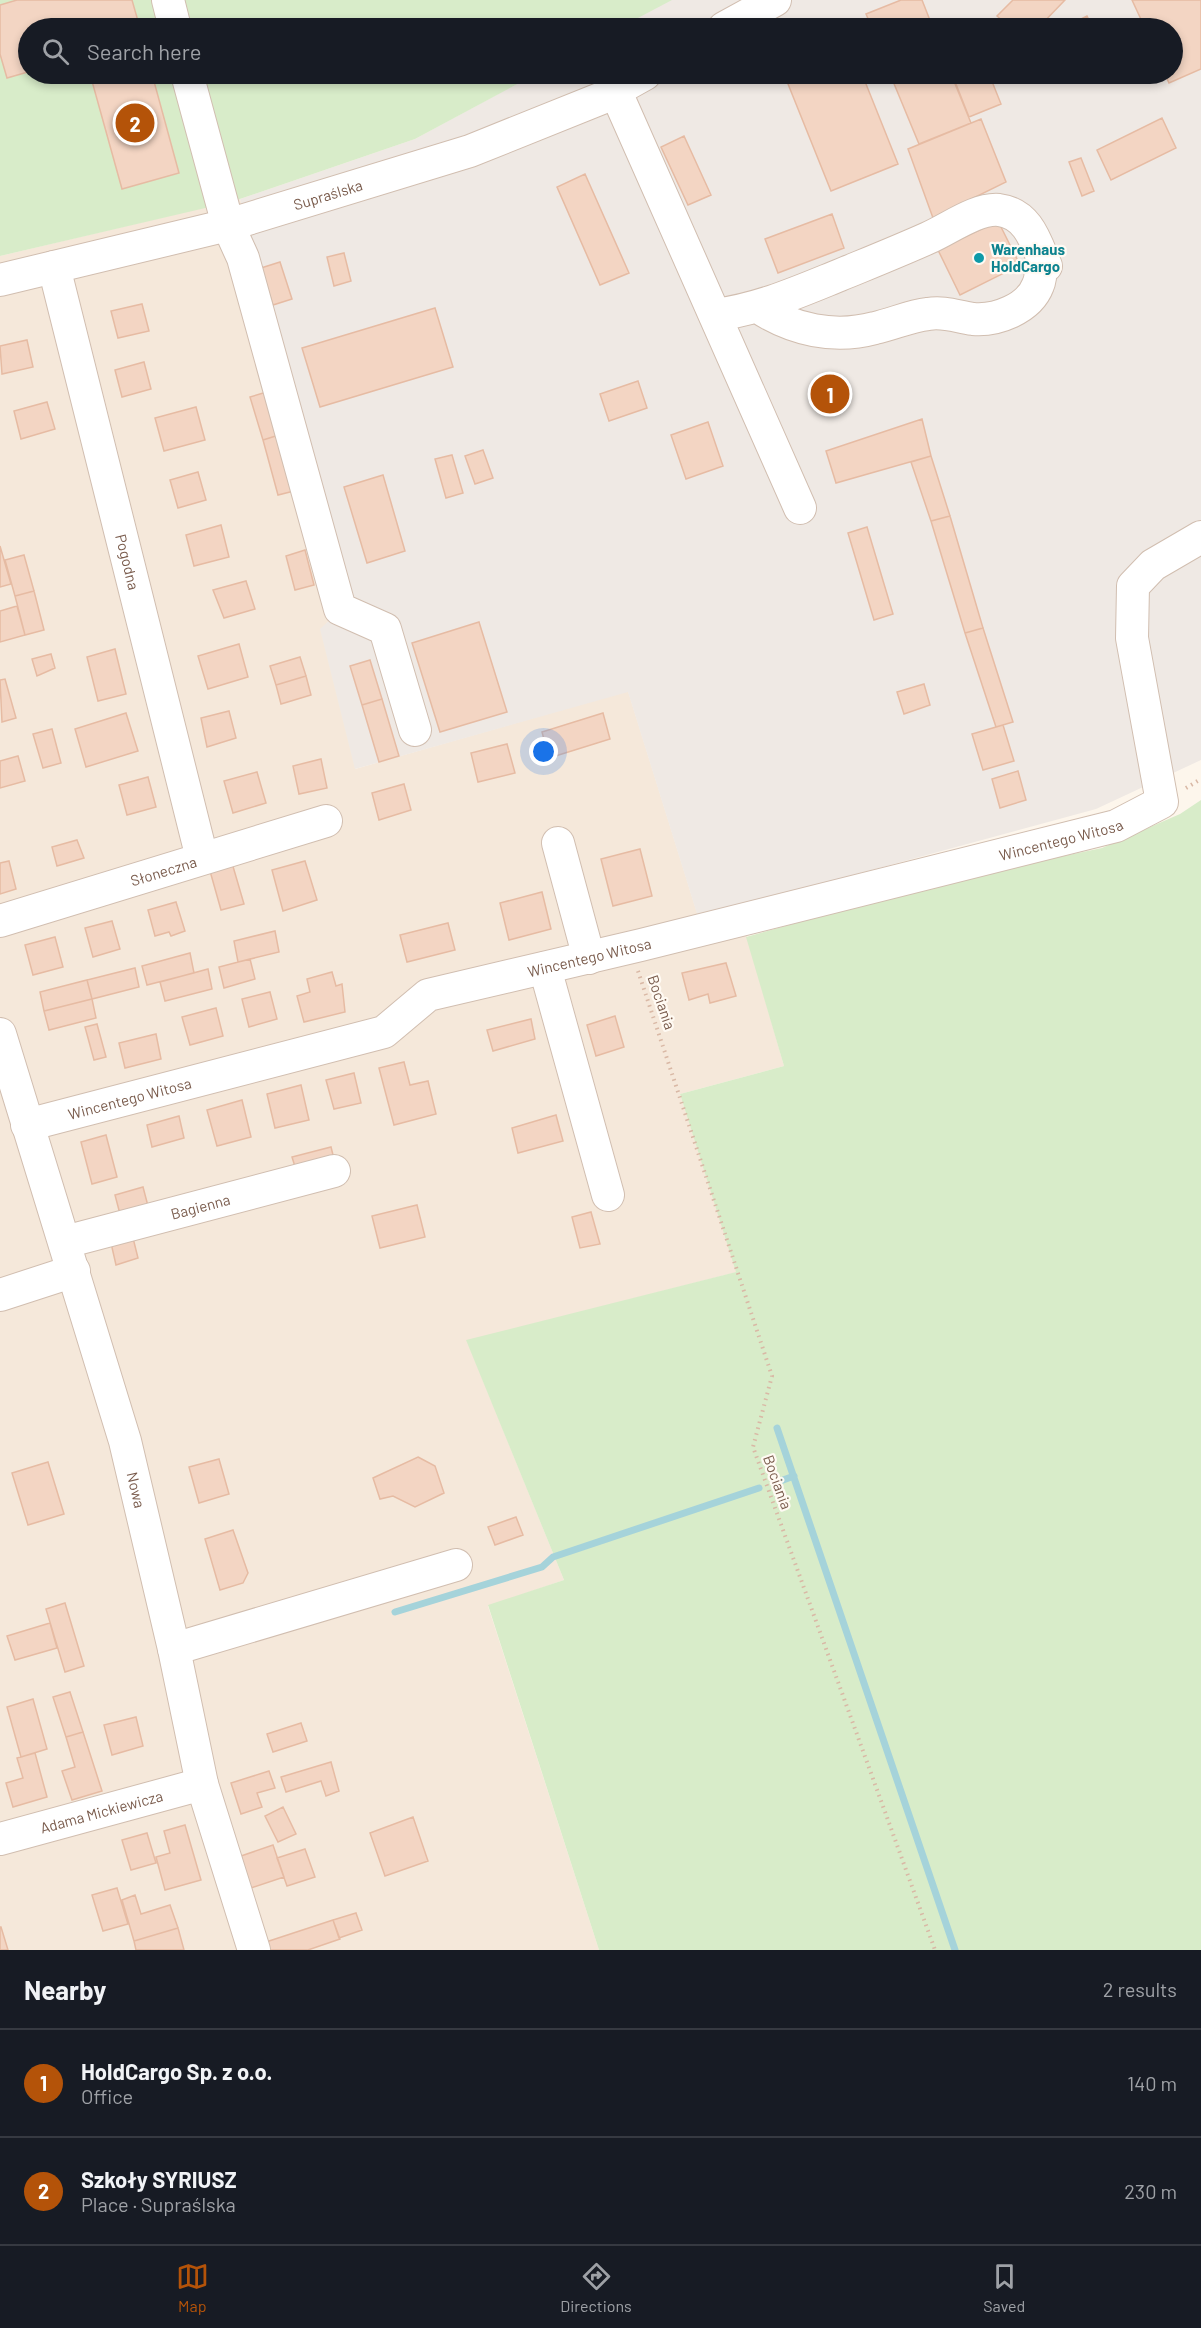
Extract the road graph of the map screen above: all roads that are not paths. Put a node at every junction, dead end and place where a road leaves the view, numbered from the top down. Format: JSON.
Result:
{"nodes":[{"id":1,"x":168,"y":0,"type":"edge"},
{"id":2,"x":775,"y":0,"type":"edge"},
{"id":3,"x":172,"y":18,"type":"edge"},
{"id":4,"x":742,"y":18,"type":"edge"},
{"id":5,"x":190,"y":84,"type":"edge"},
{"id":6,"x":626,"y":84,"type":"edge"},
{"id":7,"x":615,"y":90,"type":"junction"},
{"id":8,"x":228,"y":225,"type":"junction"},
{"id":9,"x":54,"y":267,"type":"junction"},
{"id":10,"x":0,"y":280,"type":"edge"},
{"id":11,"x":758,"y":307,"type":"junction"},
{"id":12,"x":715,"y":315,"type":"junction"},
{"id":13,"x":800,"y":508,"type":"dead end"},
{"id":14,"x":1201,"y":537,"type":"edge"},
{"id":15,"x":415,"y":730,"type":"dead end"},
{"id":16,"x":326,"y":821,"type":"dead end"},
{"id":17,"x":558,"y":843,"type":"dead end"},
{"id":18,"x":202,"y":858,"type":"junction"},
{"id":19,"x":0,"y":921,"type":"edge"},
{"id":20,"x":589,"y":958,"type":"junction"},
{"id":21,"x":545,"y":968,"type":"junction"},
{"id":22,"x":0,"y":1034,"type":"edge"},
{"id":23,"x":27,"y":1125,"type":"junction"},
{"id":24,"x":334,"y":1171,"type":"dead end"},
{"id":25,"x":608,"y":1195,"type":"dead end"},
{"id":26,"x":69,"y":1256,"type":"junction"},
{"id":27,"x":0,"y":1295,"type":"edge"},
{"id":28,"x":456,"y":1565,"type":"dead end"},
{"id":29,"x":174,"y":1649,"type":"junction"},
{"id":30,"x":202,"y":1784,"type":"junction"},
{"id":31,"x":0,"y":1839,"type":"edge"},
{"id":32,"x":254,"y":1950,"type":"edge"}],
"edges":[{"from":1,"to":3,"type":"street"},
{"from":2,"to":4,"type":"street"},
{"from":5,"to":8,"type":"street"},
{"from":6,"to":7,"type":"street","name":"Supraślska"},
{"from":7,"to":8,"type":"street","name":"Supraślska"},
{"from":7,"to":12,"type":"street"},
{"from":8,"to":9,"type":"street","name":"Supraślska"},
{"from":8,"to":15,"type":"street"},
{"from":9,"to":10,"type":"street","name":"Supraślska"},
{"from":9,"to":18,"type":"street","name":"Pogodna"},
{"from":11,"to":11,"type":"street"},
{"from":11,"to":12,"type":"street"},
{"from":12,"to":13,"type":"street"},
{"from":14,"to":20,"type":"street","name":"Wincentego Witosa"},
{"from":16,"to":18,"type":"street","name":"Słoneczna"},
{"from":17,"to":20,"type":"street"},
{"from":18,"to":19,"type":"street","name":"Słoneczna"},
{"from":20,"to":21,"type":"street","name":"Wincentego Witosa"},
{"from":21,"to":23,"type":"street","name":"Wincentego Witosa"},
{"from":21,"to":25,"type":"street"},
{"from":22,"to":23,"type":"street","name":"Nowa"},
{"from":23,"to":26,"type":"street","name":"Nowa"},
{"from":24,"to":26,"type":"street","name":"Bagienna"},
{"from":26,"to":27,"type":"street","name":"Bagienna"},
{"from":26,"to":29,"type":"street","name":"Nowa"},
{"from":28,"to":29,"type":"street"},
{"from":29,"to":30,"type":"street","name":"Nowa"},
{"from":30,"to":31,"type":"street","name":"Adama Mickiewicza"},
{"from":30,"to":32,"type":"street","name":"Nowa"}]}
